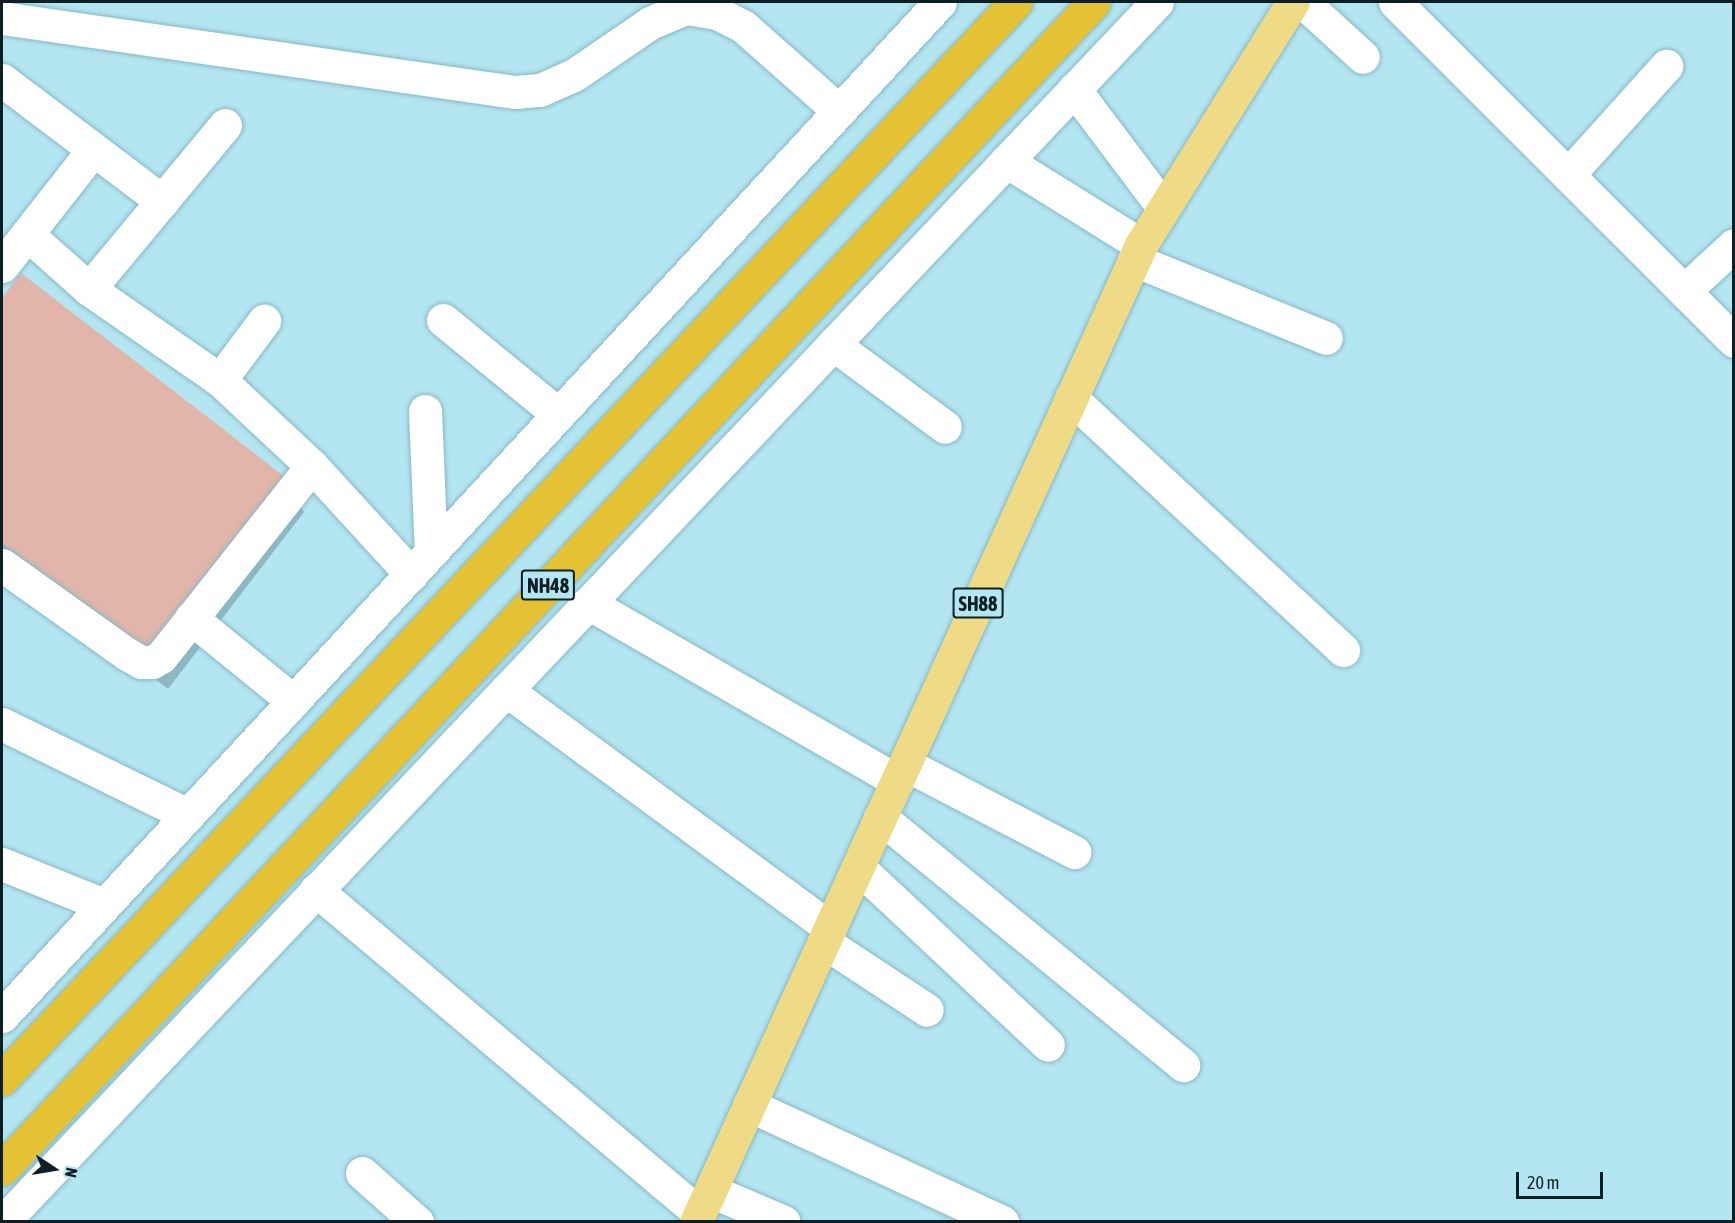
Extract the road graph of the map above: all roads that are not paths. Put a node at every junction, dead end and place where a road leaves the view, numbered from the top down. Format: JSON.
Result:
{"nodes":[{"id":1,"x":940,"y":2,"type":"edge"},
{"id":2,"x":1016,"y":2,"type":"edge"},
{"id":3,"x":1094,"y":2,"type":"edge"},
{"id":4,"x":1157,"y":2,"type":"edge"},
{"id":5,"x":1293,"y":2,"type":"edge"},
{"id":6,"x":1303,"y":2,"type":"edge"},
{"id":7,"x":1395,"y":2,"type":"edge"},
{"id":8,"x":2,"y":18,"type":"edge"},
{"id":9,"x":1363,"y":57,"type":"dead end"},
{"id":10,"x":1666,"y":66,"type":"dead end"},
{"id":11,"x":2,"y":80,"type":"edge"},
{"id":12,"x":1074,"y":89,"type":"junction"},
{"id":13,"x":839,"y":111,"type":"junction"},
{"id":14,"x":225,"y":125,"type":"dead end"},
{"id":15,"x":93,"y":150,"type":"junction"},
{"id":16,"x":1006,"y":161,"type":"junction"},
{"id":17,"x":1568,"y":175,"type":"junction"},
{"id":18,"x":162,"y":201,"type":"junction"},
{"id":19,"x":1163,"y":207,"type":"junction"},
{"id":20,"x":27,"y":234,"type":"junction"},
{"id":21,"x":1734,"y":245,"type":"edge"},
{"id":22,"x":1137,"y":253,"type":"junction"},
{"id":23,"x":2,"y":266,"type":"edge"},
{"id":24,"x":89,"y":289,"type":"junction"},
{"id":25,"x":1684,"y":291,"type":"junction"},
{"id":26,"x":443,"y":320,"type":"dead end"},
{"id":27,"x":264,"y":321,"type":"dead end"},
{"id":28,"x":1326,"y":338,"type":"dead end"},
{"id":29,"x":1734,"y":341,"type":"edge"},
{"id":30,"x":833,"y":344,"type":"junction"},
{"id":31,"x":220,"y":380,"type":"junction"},
{"id":32,"x":1071,"y":398,"type":"junction"},
{"id":33,"x":425,"y":411,"type":"dead end"},
{"id":34,"x":558,"y":414,"type":"junction"},
{"id":35,"x":945,"y":427,"type":"dead end"},
{"id":36,"x":312,"y":466,"type":"junction"},
{"id":37,"x":421,"y":563,"type":"junction"},
{"id":38,"x":2,"y":565,"type":"edge"},
{"id":39,"x":588,"y":603,"type":"junction"},
{"id":40,"x":191,"y":618,"type":"junction"},
{"id":41,"x":1343,"y":650,"type":"dead end"},
{"id":42,"x":506,"y":690,"type":"junction"},
{"id":43,"x":293,"y":701,"type":"junction"},
{"id":44,"x":2,"y":724,"type":"edge"},
{"id":45,"x":901,"y":773,"type":"junction"},
{"id":46,"x":188,"y":814,"type":"junction"},
{"id":47,"x":880,"y":817,"type":"junction"},
{"id":48,"x":1074,"y":852,"type":"dead end"},
{"id":49,"x":2,"y":864,"type":"edge"},
{"id":50,"x":858,"y":867,"type":"junction"},
{"id":51,"x":316,"y":890,"type":"junction"},
{"id":52,"x":104,"y":905,"type":"junction"},
{"id":53,"x":827,"y":935,"type":"junction"},
{"id":54,"x":927,"y":1010,"type":"dead end"},
{"id":55,"x":2,"y":1016,"type":"edge"},
{"id":56,"x":1048,"y":1045,"type":"dead end"},
{"id":57,"x":1183,"y":1065,"type":"dead end"},
{"id":58,"x":2,"y":1078,"type":"edge"},
{"id":59,"x":749,"y":1105,"type":"junction"},
{"id":60,"x":2,"y":1168,"type":"edge"},
{"id":61,"x":362,"y":1173,"type":"dead end"},
{"id":62,"x":702,"y":1209,"type":"edge"},
{"id":63,"x":3,"y":1221,"type":"edge"},
{"id":64,"x":417,"y":1221,"type":"edge"},
{"id":65,"x":784,"y":1221,"type":"edge"},
{"id":66,"x":1002,"y":1221,"type":"edge"}],
"edges":[{"from":1,"to":13,"type":"street"},
{"from":2,"to":58,"type":"highway","number":"NH48"},
{"from":3,"to":60,"type":"highway","number":"NH48"},
{"from":4,"to":12,"type":"street"},
{"from":5,"to":19,"type":"main road","number":"SH88"},
{"from":6,"to":9,"type":"street"},
{"from":7,"to":17,"type":"street"},
{"from":8,"to":13,"type":"street"},
{"from":10,"to":17,"type":"street"},
{"from":11,"to":15,"type":"street"},
{"from":12,"to":16,"type":"street"},
{"from":12,"to":19,"type":"street"},
{"from":13,"to":34,"type":"street"},
{"from":14,"to":18,"type":"street"},
{"from":15,"to":18,"type":"street"},
{"from":15,"to":20,"type":"street"},
{"from":16,"to":22,"type":"street"},
{"from":16,"to":30,"type":"street"},
{"from":17,"to":25,"type":"street"},
{"from":18,"to":24,"type":"street"},
{"from":19,"to":22,"type":"main road","number":"SH88"},
{"from":20,"to":23,"type":"street"},
{"from":20,"to":24,"type":"street"},
{"from":21,"to":25,"type":"street"},
{"from":22,"to":28,"type":"street"},
{"from":22,"to":32,"type":"main road","number":"SH88"},
{"from":24,"to":31,"type":"street"},
{"from":25,"to":29,"type":"street"},
{"from":26,"to":34,"type":"street"},
{"from":27,"to":31,"type":"street"},
{"from":30,"to":35,"type":"street"},
{"from":30,"to":39,"type":"street"},
{"from":31,"to":36,"type":"street"},
{"from":32,"to":41,"type":"street"},
{"from":32,"to":45,"type":"main road","number":"SH88"},
{"from":33,"to":37,"type":"street"},
{"from":34,"to":37,"type":"street"},
{"from":36,"to":37,"type":"street"},
{"from":36,"to":40,"type":"street"},
{"from":37,"to":43,"type":"street"},
{"from":38,"to":40,"type":"street"},
{"from":39,"to":42,"type":"street"},
{"from":39,"to":45,"type":"street"},
{"from":40,"to":43,"type":"street"},
{"from":42,"to":51,"type":"street"},
{"from":42,"to":53,"type":"street"},
{"from":43,"to":46,"type":"street"},
{"from":44,"to":46,"type":"street"},
{"from":45,"to":47,"type":"main road","number":"SH88"},
{"from":45,"to":48,"type":"street"},
{"from":46,"to":52,"type":"street"},
{"from":47,"to":50,"type":"main road","number":"SH88"},
{"from":47,"to":57,"type":"street"},
{"from":49,"to":52,"type":"street"},
{"from":50,"to":53,"type":"main road","number":"SH88"},
{"from":50,"to":56,"type":"street"},
{"from":51,"to":62,"type":"street"},
{"from":51,"to":63,"type":"street"},
{"from":52,"to":55,"type":"street"},
{"from":53,"to":54,"type":"street"},
{"from":53,"to":59,"type":"main road","number":"SH88"},
{"from":59,"to":62,"type":"main road","number":"SH88"},
{"from":59,"to":66,"type":"street"},
{"from":61,"to":64,"type":"street"},
{"from":62,"to":65,"type":"street"}]}
